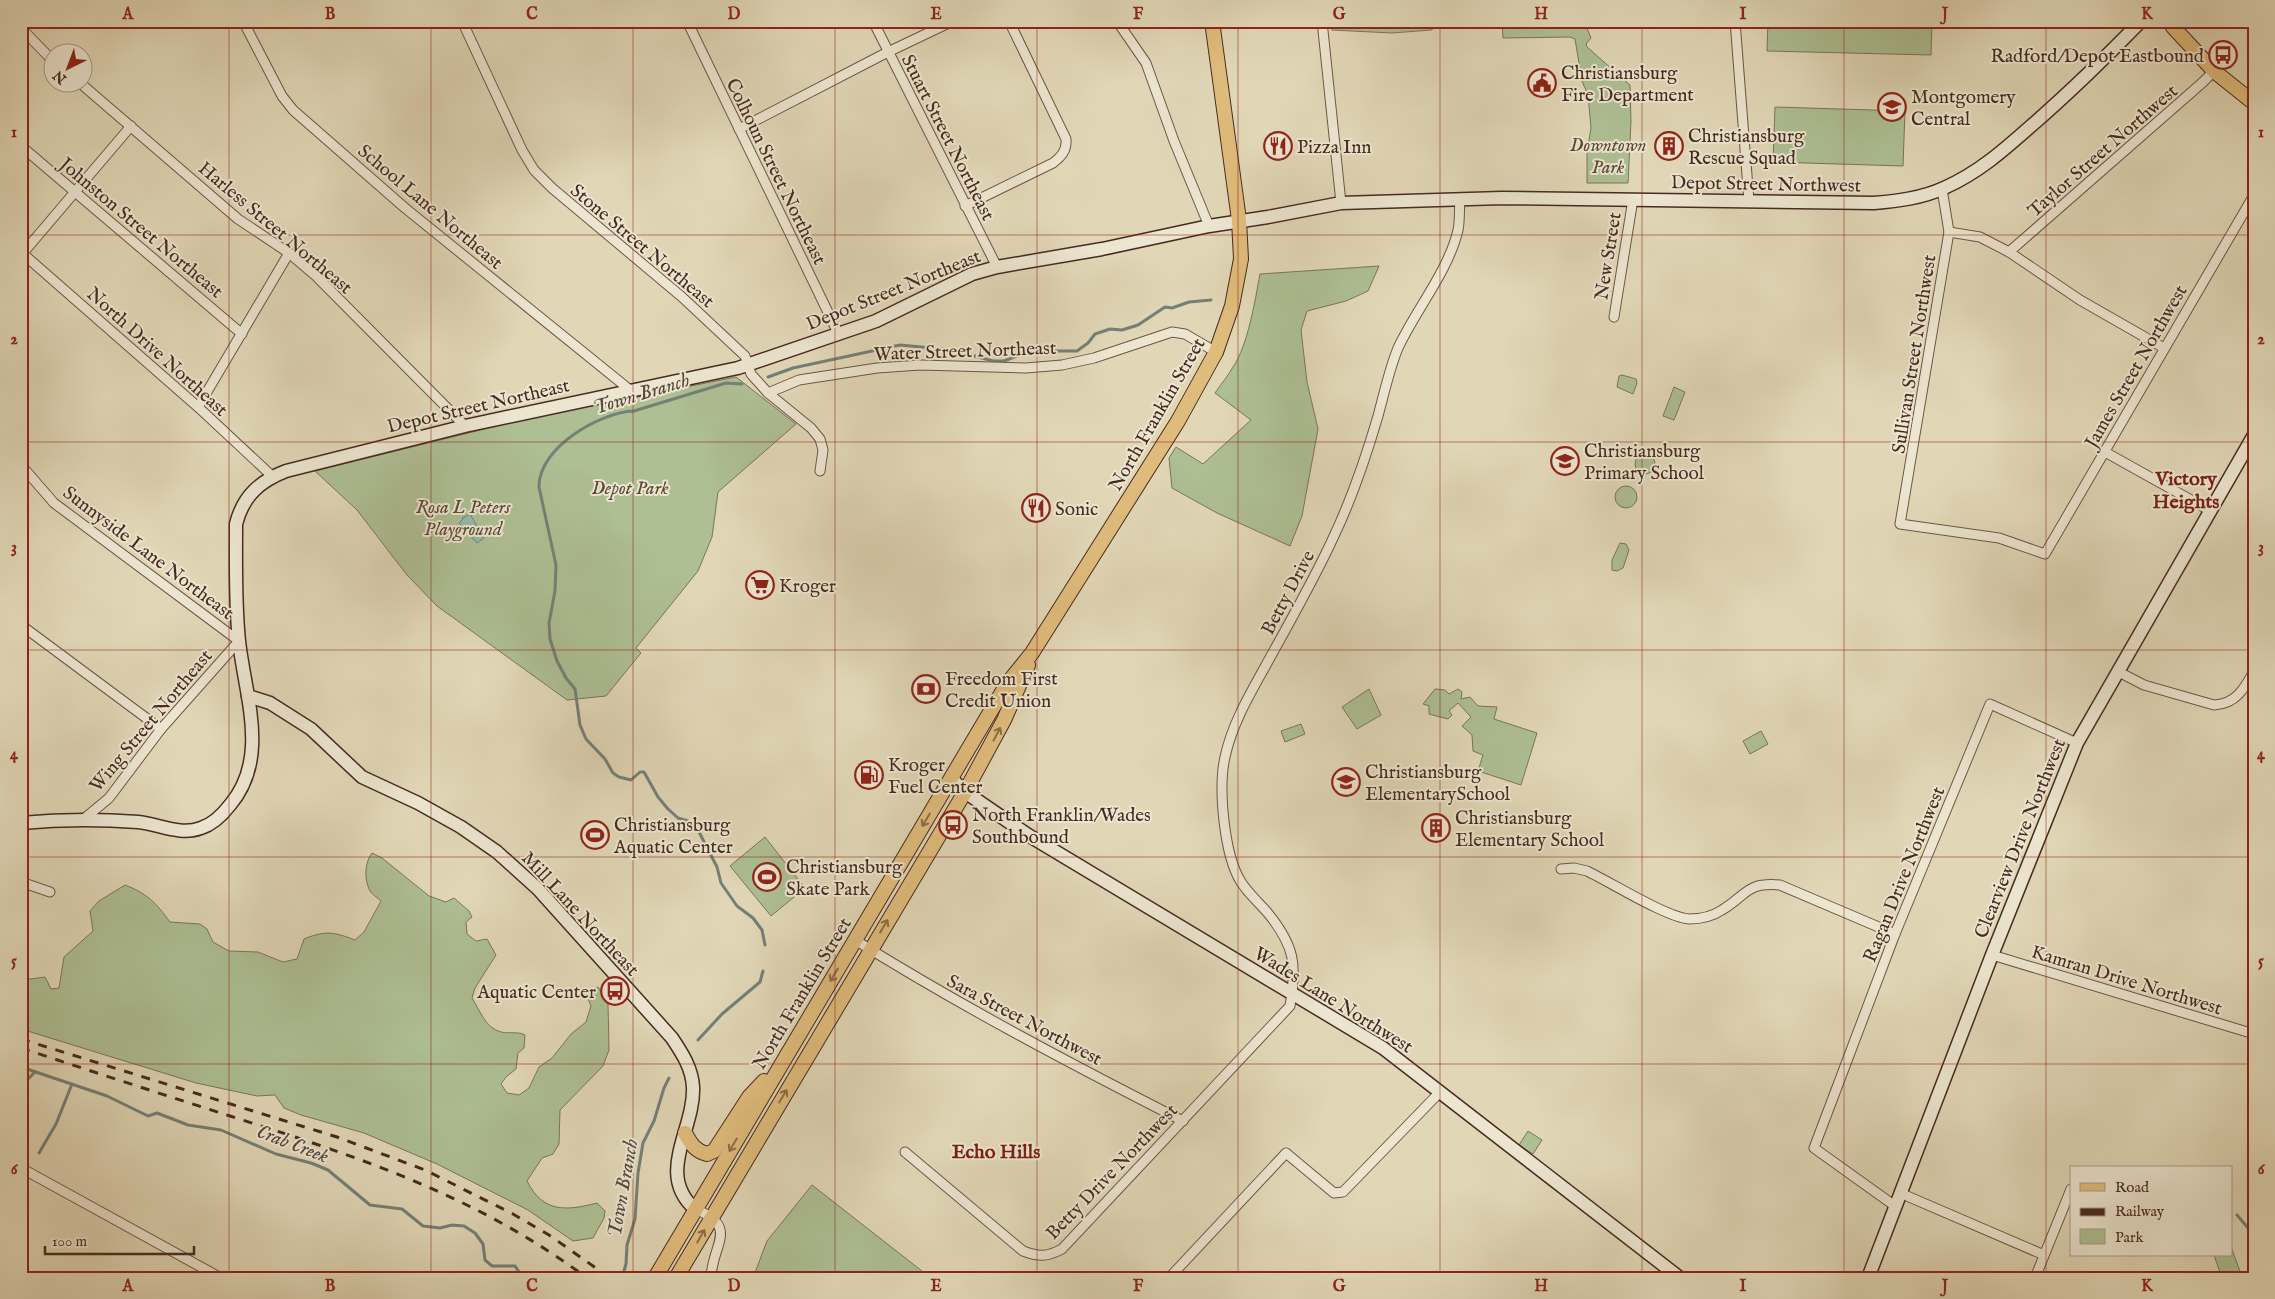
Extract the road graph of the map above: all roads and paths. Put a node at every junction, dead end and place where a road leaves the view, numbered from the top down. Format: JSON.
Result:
{"nodes":[{"id":1,"x":243,"y":21,"type":"edge"},
{"id":2,"x":462,"y":21,"type":"edge"},
{"id":3,"x":687,"y":21,"type":"edge"},
{"id":4,"x":873,"y":21,"type":"edge"},
{"id":5,"x":953,"y":21,"type":"edge"},
{"id":6,"x":1009,"y":21,"type":"edge"},
{"id":7,"x":1117,"y":21,"type":"edge"},
{"id":8,"x":1212,"y":21,"type":"edge"},
{"id":9,"x":1322,"y":21,"type":"edge"},
{"id":10,"x":1735,"y":21,"type":"edge"},
{"id":11,"x":2141,"y":21,"type":"edge"},
{"id":12,"x":2170,"y":21,"type":"edge"},
{"id":13,"x":21,"y":28,"type":"edge"},
{"id":14,"x":42,"y":50,"type":"edge"},
{"id":15,"x":888,"y":52,"type":"junction"},
{"id":16,"x":2214,"y":71,"type":"junction"},
{"id":17,"x":92,"y":92,"type":"edge"},
{"id":18,"x":2254,"y":103,"type":"edge"},
{"id":19,"x":131,"y":126,"type":"junction"},
{"id":20,"x":739,"y":129,"type":"junction"},
{"id":21,"x":21,"y":146,"type":"edge"},
{"id":22,"x":1942,"y":189,"type":"junction"},
{"id":23,"x":76,"y":191,"type":"junction"},
{"id":24,"x":2254,"y":196,"type":"edge"},
{"id":25,"x":1633,"y":199,"type":"junction"},
{"id":26,"x":1460,"y":200,"type":"junction"},
{"id":27,"x":1749,"y":201,"type":"junction"},
{"id":28,"x":1341,"y":203,"type":"junction"},
{"id":29,"x":965,"y":206,"type":"junction"},
{"id":30,"x":1239,"y":220,"type":"junction"},
{"id":31,"x":1209,"y":226,"type":"junction"},
{"id":32,"x":1950,"y":232,"type":"junction"},
{"id":33,"x":22,"y":252,"type":"edge"},
{"id":34,"x":2009,"y":252,"type":"junction"},
{"id":35,"x":289,"y":253,"type":"junction"},
{"id":36,"x":997,"y":267,"type":"junction"},
{"id":37,"x":1614,"y":317,"type":"dead end"},
{"id":38,"x":242,"y":334,"type":"junction"},
{"id":39,"x":839,"y":335,"type":"junction"},
{"id":40,"x":2164,"y":348,"type":"junction"},
{"id":41,"x":1216,"y":352,"type":"junction"},
{"id":42,"x":748,"y":365,"type":"junction"},
{"id":43,"x":630,"y":390,"type":"junction"},
{"id":44,"x":768,"y":393,"type":"junction"},
{"id":45,"x":198,"y":407,"type":"junction"},
{"id":46,"x":464,"y":426,"type":"junction"},
{"id":47,"x":2254,"y":434,"type":"edge"},
{"id":48,"x":2105,"y":452,"type":"junction"},
{"id":49,"x":21,"y":465,"type":"edge"},
{"id":50,"x":820,"y":471,"type":"dead end"},
{"id":51,"x":272,"y":476,"type":"junction"},
{"id":52,"x":2209,"y":510,"type":"junction"},
{"id":53,"x":2045,"y":554,"type":"joint"},
{"id":54,"x":21,"y":625,"type":"edge"},
{"id":55,"x":239,"y":641,"type":"junction"},
{"id":56,"x":1032,"y":654,"type":"junction"},
{"id":57,"x":2117,"y":671,"type":"junction"},
{"id":58,"x":2254,"y":671,"type":"edge"},
{"id":59,"x":248,"y":696,"type":"junction"},
{"id":60,"x":161,"y":728,"type":"junction"},
{"id":61,"x":2078,"y":743,"type":"junction"},
{"id":62,"x":951,"y":778,"type":"junction"},
{"id":63,"x":965,"y":792,"type":"junction"},
{"id":64,"x":85,"y":818,"type":"junction"},
{"id":65,"x":21,"y":823,"type":"edge"},
{"id":66,"x":1561,"y":869,"type":"dead end"},
{"id":67,"x":21,"y":882,"type":"edge"},
{"id":68,"x":50,"y":892,"type":"dead end"},
{"id":69,"x":1895,"y":934,"type":"junction"},
{"id":70,"x":855,"y":940,"type":"junction"},
{"id":71,"x":870,"y":949,"type":"junction"},
{"id":72,"x":1992,"y":955,"type":"junction"},
{"id":73,"x":1292,"y":995,"type":"junction"},
{"id":74,"x":2254,"y":1034,"type":"edge"},
{"id":75,"x":780,"y":1065,"type":"junction"},
{"id":76,"x":1440,"y":1092,"type":"junction"},
{"id":77,"x":1183,"y":1121,"type":"junction"},
{"id":78,"x":685,"y":1133,"type":"junction"},
{"id":79,"x":905,"y":1152,"type":"dead end"},
{"id":80,"x":21,"y":1168,"type":"edge"},
{"id":81,"x":2070,"y":1191,"type":"edge"},
{"id":82,"x":1900,"y":1193,"type":"junction"},
{"id":83,"x":1895,"y":1206,"type":"junction"},
{"id":84,"x":695,"y":1209,"type":"junction"},
{"id":85,"x":712,"y":1216,"type":"junction"},
{"id":86,"x":2044,"y":1256,"type":"junction"},
{"id":87,"x":658,"y":1273,"type":"edge"},
{"id":88,"x":221,"y":1278,"type":"edge"},
{"id":89,"x":676,"y":1278,"type":"edge"},
{"id":90,"x":711,"y":1278,"type":"edge"},
{"id":91,"x":1169,"y":1278,"type":"edge"},
{"id":92,"x":1680,"y":1278,"type":"edge"},
{"id":93,"x":1868,"y":1278,"type":"edge"},
{"id":94,"x":2035,"y":1278,"type":"edge"}],
"edges":[{"from":1,"to":43,"type":"street","name":"School Lane Northeast"},
{"from":2,"to":42,"type":"street","name":"Stone Street Northeast"},
{"from":3,"to":20,"type":"street","name":"Colhoun Street Northeast"},
{"from":4,"to":15,"type":"street","name":"Stuart Street Northeast"},
{"from":5,"to":15,"type":"street"},
{"from":6,"to":29,"type":"street"},
{"from":7,"to":31,"type":"street"},
{"from":8,"to":30,"type":"main road","name":"North Franklin Street"},
{"from":9,"to":28,"type":"street"},
{"from":10,"to":27,"type":"street"},
{"from":11,"to":22,"type":"street","name":"Depot Street Northwest"},
{"from":12,"to":16,"type":"main road"},
{"from":13,"to":14,"type":"street"},
{"from":15,"to":20,"type":"street"},
{"from":15,"to":29,"type":"street","name":"Stuart Street Northeast"},
{"from":16,"to":18,"type":"main road"},
{"from":16,"to":34,"type":"street","name":"Taylor Street Northwest"},
{"from":17,"to":19,"type":"street","name":"Harless Street Northeast"},
{"from":19,"to":23,"type":"street"},
{"from":19,"to":35,"type":"street","name":"Harless Street Northeast"},
{"from":20,"to":39,"type":"street","name":"Colhoun Street Northeast"},
{"from":21,"to":23,"type":"street","name":"Johnston Street Northeast"},
{"from":22,"to":27,"type":"street","name":"Depot Street Northwest"},
{"from":22,"to":32,"type":"street","name":"Sullivan Street Northwest"},
{"from":23,"to":33,"type":"street"},
{"from":23,"to":38,"type":"street","name":"Johnston Street Northeast"},
{"from":24,"to":40,"type":"street","name":"James Street Northwest"},
{"from":25,"to":26,"type":"street","name":"Depot Street Northwest"},
{"from":25,"to":27,"type":"street","name":"Depot Street Northwest"},
{"from":25,"to":37,"type":"street","name":"New Street"},
{"from":26,"to":28,"type":"street","name":"Depot Street Northwest"},
{"from":26,"to":73,"type":"street","name":"Betty Drive"},
{"from":28,"to":30,"type":"street","name":"Depot Street Northwest"},
{"from":29,"to":36,"type":"street","name":"Stuart Street Northeast"},
{"from":30,"to":31,"type":"street","name":"Depot Street Northeast"},
{"from":30,"to":41,"type":"main road","name":"North Franklin Street"},
{"from":31,"to":36,"type":"street","name":"Depot Street Northeast"},
{"from":32,"to":34,"type":"street"},
{"from":32,"to":53,"type":"street","name":"Sullivan Street Northwest"},
{"from":33,"to":45,"type":"street","name":"North Drive Northeast"},
{"from":34,"to":40,"type":"street"},
{"from":35,"to":38,"type":"street"},
{"from":35,"to":46,"type":"street","name":"Harless Street Northeast"},
{"from":36,"to":39,"type":"street","name":"Depot Street Northeast"},
{"from":38,"to":45,"type":"street"},
{"from":39,"to":42,"type":"street","name":"Depot Street Northeast"},
{"from":40,"to":48,"type":"street","name":"James Street Northwest"},
{"from":41,"to":44,"type":"street","name":"Water Street Northeast"},
{"from":41,"to":56,"type":"main road","name":"North Franklin Street"},
{"from":42,"to":43,"type":"street","name":"Depot Street Northeast"},
{"from":42,"to":44,"type":"street","name":"Stone Street Northeast"},
{"from":43,"to":46,"type":"street","name":"Depot Street Northeast"},
{"from":44,"to":50,"type":"street","name":"Stone Street Northeast"},
{"from":45,"to":51,"type":"street","name":"North Drive Northeast"},
{"from":46,"to":51,"type":"street","name":"Depot Street Northeast"},
{"from":47,"to":52,"type":"street","name":"Clearview Drive Northwest"},
{"from":48,"to":52,"type":"street"},
{"from":48,"to":53,"type":"street","name":"James Street Northwest"},
{"from":49,"to":55,"type":"street","name":"Sunnyside Lane Northeast"},
{"from":51,"to":55,"type":"street","name":"Depot Street Northeast"},
{"from":52,"to":57,"type":"street","name":"Clearview Drive Northwest"},
{"from":54,"to":60,"type":"street"},
{"from":55,"to":59,"type":"street","name":"Depot Street Northeast"},
{"from":55,"to":60,"type":"street","name":"Wing Street Northeast"},
{"from":56,"to":62,"type":"main road","name":"North Franklin Street"},
{"from":63,"to":56,"type":"main road","name":"North Franklin Street","one_way":true},
{"from":57,"to":58,"type":"street"},
{"from":57,"to":61,"type":"street","name":"Clearview Drive Northwest"},
{"from":59,"to":64,"type":"street","name":"Depot Street Northeast"},
{"from":59,"to":78,"type":"street","name":"Mill Lane Northeast"},
{"from":60,"to":64,"type":"street","name":"Wing Street Northeast"},
{"from":61,"to":69,"type":"street","name":"Ragan Drive Northwest"},
{"from":61,"to":72,"type":"street","name":"Clearview Drive Northwest"},
{"from":62,"to":63,"type":"street","name":"Wades Lane Northwest"},
{"from":62,"to":70,"type":"main road","name":"North Franklin Street","one_way":true},
{"from":71,"to":63,"type":"main road","name":"North Franklin Street","one_way":true},
{"from":63,"to":73,"type":"street","name":"Wades Lane Northwest"},
{"from":64,"to":65,"type":"street","name":"Depot Street Northeast"},
{"from":66,"to":69,"type":"street"},
{"from":67,"to":68,"type":"street"},
{"from":69,"to":83,"type":"street","name":"Ragan Drive Northwest"},
{"from":70,"to":71,"type":"street","name":"Sara Street Northwest"},
{"from":70,"to":75,"type":"main road","name":"North Franklin Street","one_way":true},
{"from":71,"to":77,"type":"street","name":"Sara Street Northwest"},
{"from":85,"to":71,"type":"main road","name":"North Franklin Street","one_way":true},
{"from":72,"to":74,"type":"street","name":"Kamran Drive Northwest"},
{"from":72,"to":82,"type":"street","name":"Clearview Drive Northwest"},
{"from":73,"to":76,"type":"street","name":"Wades Lane Northwest"},
{"from":73,"to":77,"type":"street","name":"Betty Drive Northwest"},
{"from":75,"to":78,"type":"main road"},
{"from":75,"to":84,"type":"main road","name":"North Franklin Street","one_way":true},
{"from":76,"to":91,"type":"street"},
{"from":76,"to":92,"type":"street","name":"Wades Lane Northwest"},
{"from":77,"to":79,"type":"street","name":"Betty Drive Northwest"},
{"from":78,"to":84,"type":"street","name":"Mill Lane Northeast"},
{"from":80,"to":88,"type":"street"},
{"from":81,"to":86,"type":"street"},
{"from":82,"to":83,"type":"street","name":"Clearview Drive Northwest"},
{"from":82,"to":86,"type":"street"},
{"from":83,"to":93,"type":"street","name":"Clearview Drive Northwest"},
{"from":84,"to":85,"type":"street"},
{"from":84,"to":87,"type":"main road","name":"North Franklin Street"},
{"from":89,"to":85,"type":"main road","name":"North Franklin Street","one_way":true},
{"from":85,"to":90,"type":"street"},
{"from":86,"to":94,"type":"street"}]}
